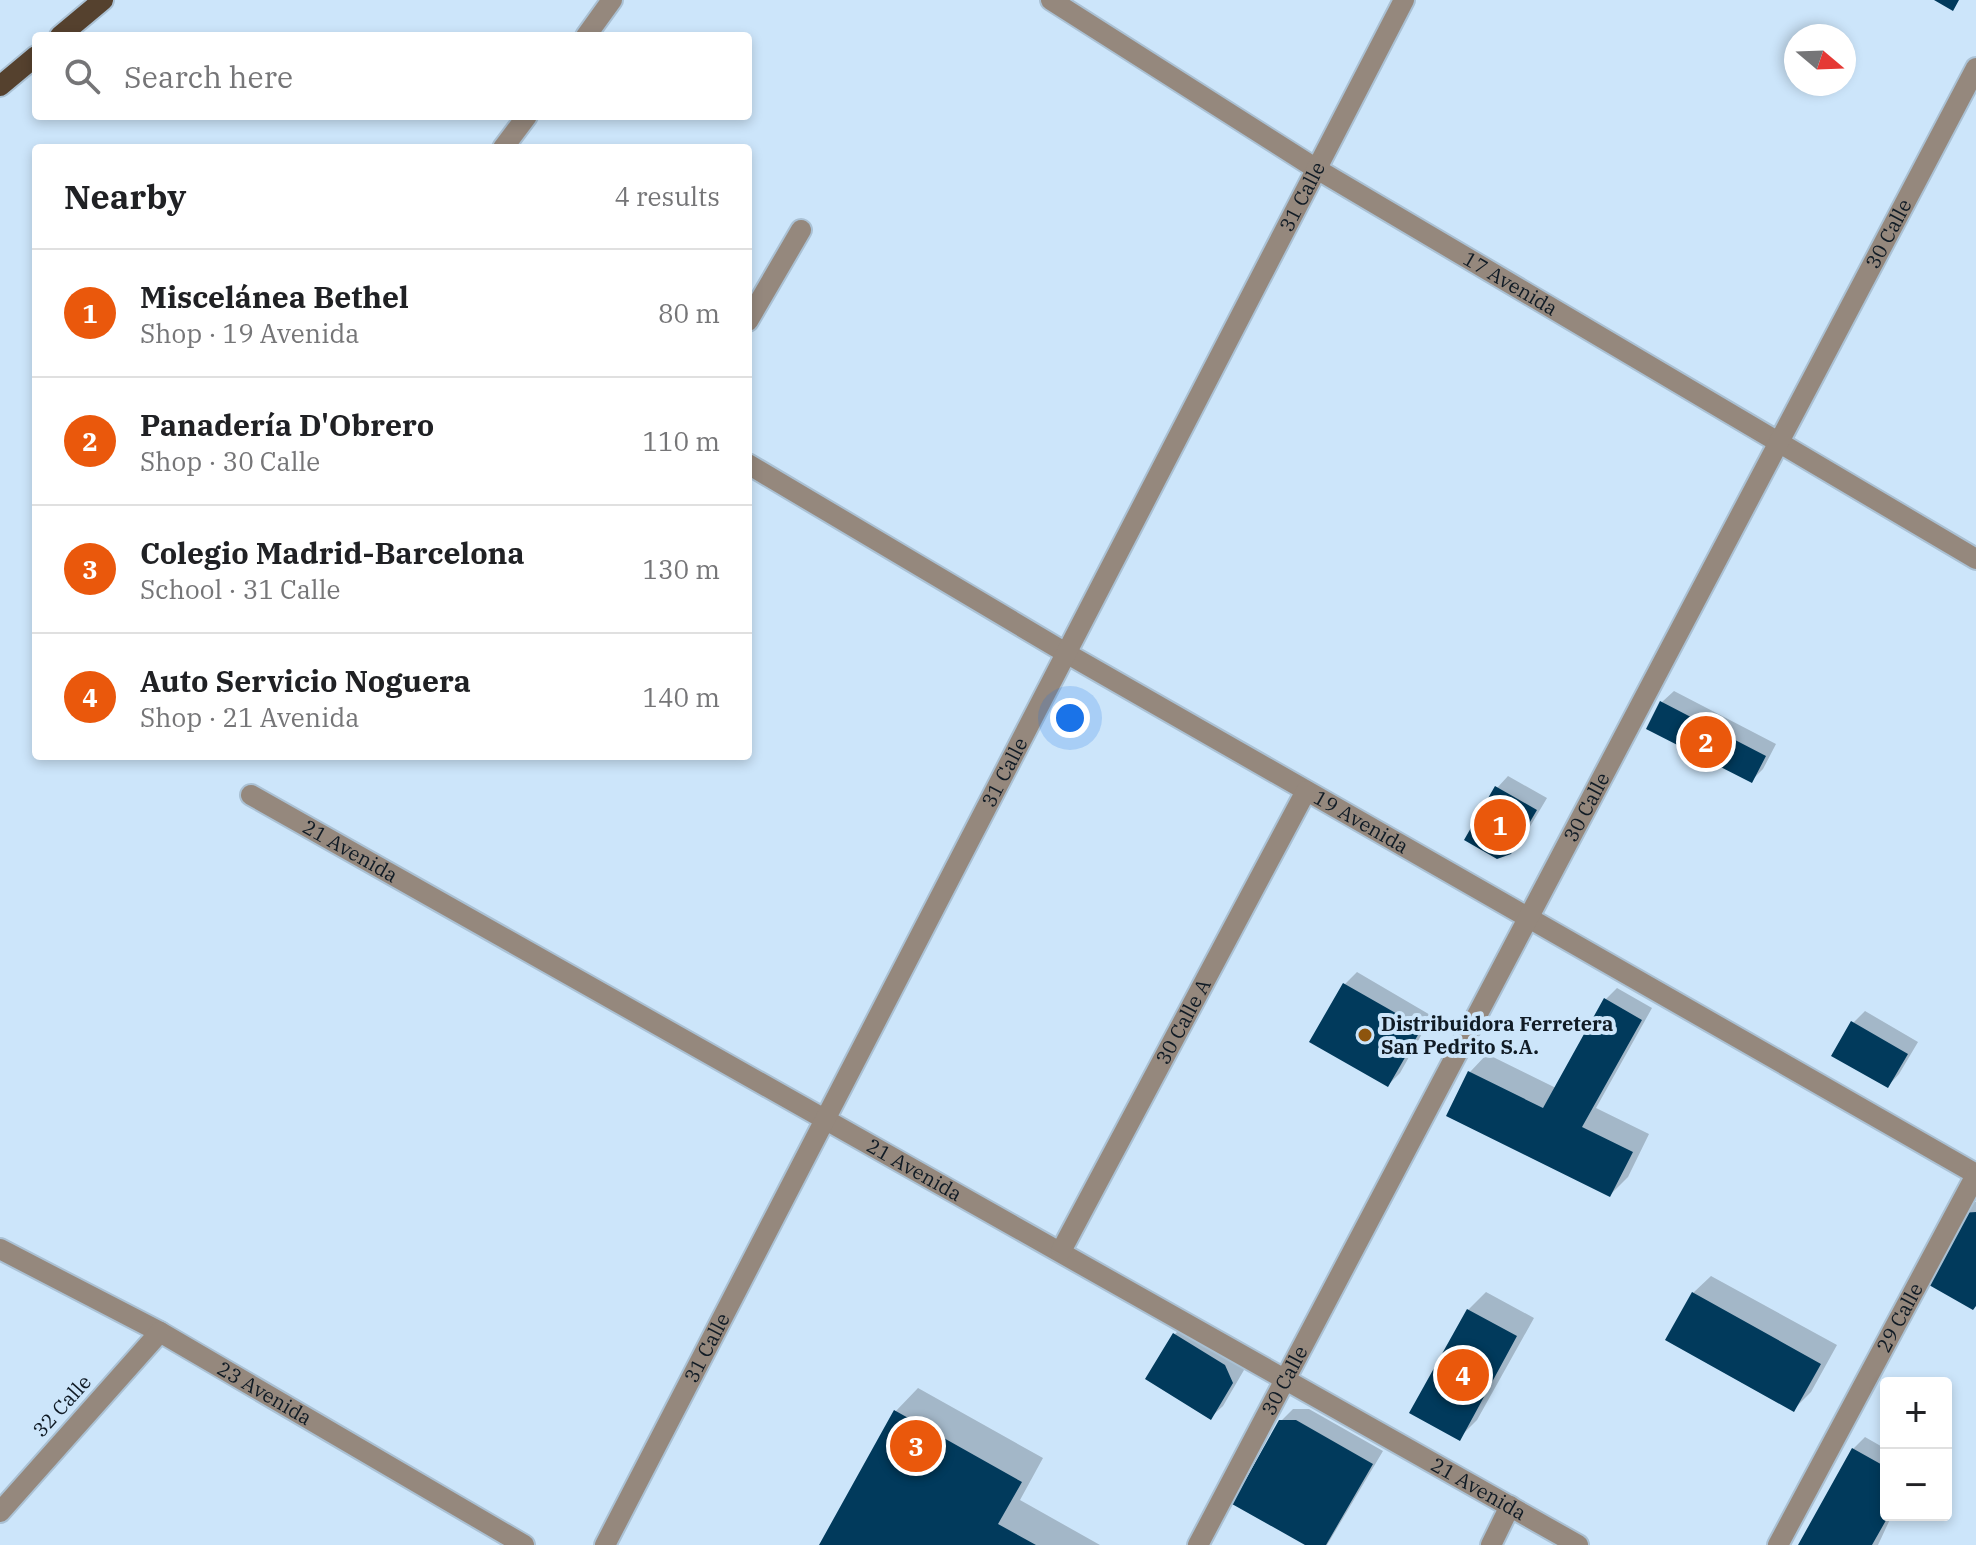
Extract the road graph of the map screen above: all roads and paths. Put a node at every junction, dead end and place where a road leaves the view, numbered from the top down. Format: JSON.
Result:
{"nodes":[{"id":1,"x":103,"y":0,"type":"edge"},
{"id":2,"x":612,"y":0,"type":"edge"},
{"id":3,"x":1051,"y":0,"type":"edge"},
{"id":4,"x":1404,"y":0,"type":"edge"},
{"id":5,"x":65,"y":32,"type":"edge"},
{"id":6,"x":589,"y":32,"type":"edge"},
{"id":7,"x":32,"y":59,"type":"edge"},
{"id":8,"x":1976,"y":68,"type":"edge"},
{"id":9,"x":0,"y":86,"type":"edge"},
{"id":10,"x":524,"y":120,"type":"edge"},
{"id":11,"x":506,"y":144,"type":"edge"},
{"id":12,"x":1315,"y":168,"type":"junction"},
{"id":13,"x":801,"y":230,"type":"dead end"},
{"id":14,"x":752,"y":314,"type":"edge"},
{"id":15,"x":1779,"y":442,"type":"junction"},
{"id":16,"x":752,"y":466,"type":"edge"},
{"id":17,"x":1976,"y":559,"type":"edge"},
{"id":18,"x":1066,"y":653,"type":"junction"},
{"id":19,"x":1306,"y":791,"type":"junction"},
{"id":20,"x":251,"y":795,"type":"dead end"},
{"id":21,"x":1528,"y":918,"type":"junction"},
{"id":22,"x":827,"y":1118,"type":"junction"},
{"id":23,"x":1976,"y":1174,"type":"edge"},
{"id":24,"x":0,"y":1249,"type":"edge"},
{"id":25,"x":1061,"y":1251,"type":"junction"},
{"id":26,"x":160,"y":1332,"type":"junction"},
{"id":27,"x":1286,"y":1377,"type":"junction"},
{"id":28,"x":1510,"y":1506,"type":"junction"},
{"id":29,"x":0,"y":1512,"type":"edge"},
{"id":30,"x":524,"y":1545,"type":"edge"},
{"id":31,"x":605,"y":1545,"type":"edge"},
{"id":32,"x":1198,"y":1545,"type":"edge"},
{"id":33,"x":1491,"y":1545,"type":"edge"},
{"id":34,"x":1578,"y":1545,"type":"edge"},
{"id":35,"x":1778,"y":1545,"type":"edge"}],
"edges":[{"from":1,"to":5,"type":"main road"},
{"from":2,"to":6,"type":"street"},
{"from":3,"to":12,"type":"street","name":"17 Avenida"},
{"from":4,"to":12,"type":"street","name":"31 Calle"},
{"from":7,"to":9,"type":"main road"},
{"from":8,"to":15,"type":"street","name":"30 Calle"},
{"from":10,"to":11,"type":"street"},
{"from":12,"to":15,"type":"street","name":"17 Avenida"},
{"from":12,"to":18,"type":"street","name":"31 Calle"},
{"from":13,"to":14,"type":"street"},
{"from":15,"to":17,"type":"street","name":"17 Avenida"},
{"from":15,"to":21,"type":"street","name":"30 Calle"},
{"from":16,"to":18,"type":"street","name":"19 Avenida"},
{"from":18,"to":19,"type":"street","name":"19 Avenida"},
{"from":18,"to":22,"type":"street","name":"31 Calle"},
{"from":19,"to":21,"type":"street","name":"19 Avenida"},
{"from":19,"to":25,"type":"street","name":"30 Calle A"},
{"from":20,"to":22,"type":"street","name":"21 Avenida"},
{"from":21,"to":23,"type":"street","name":"19 Avenida"},
{"from":21,"to":27,"type":"street","name":"30 Calle"},
{"from":22,"to":25,"type":"street","name":"21 Avenida"},
{"from":22,"to":31,"type":"street","name":"31 Calle"},
{"from":23,"to":35,"type":"street","name":"29 Calle"},
{"from":24,"to":26,"type":"street","name":"23 Avenida"},
{"from":25,"to":27,"type":"street","name":"21 Avenida"},
{"from":26,"to":29,"type":"street","name":"32 Calle"},
{"from":26,"to":30,"type":"street","name":"23 Avenida"},
{"from":27,"to":28,"type":"street","name":"21 Avenida"},
{"from":27,"to":32,"type":"street","name":"30 Calle"},
{"from":28,"to":33,"type":"street"},
{"from":28,"to":34,"type":"street","name":"21 Avenida"}]}
